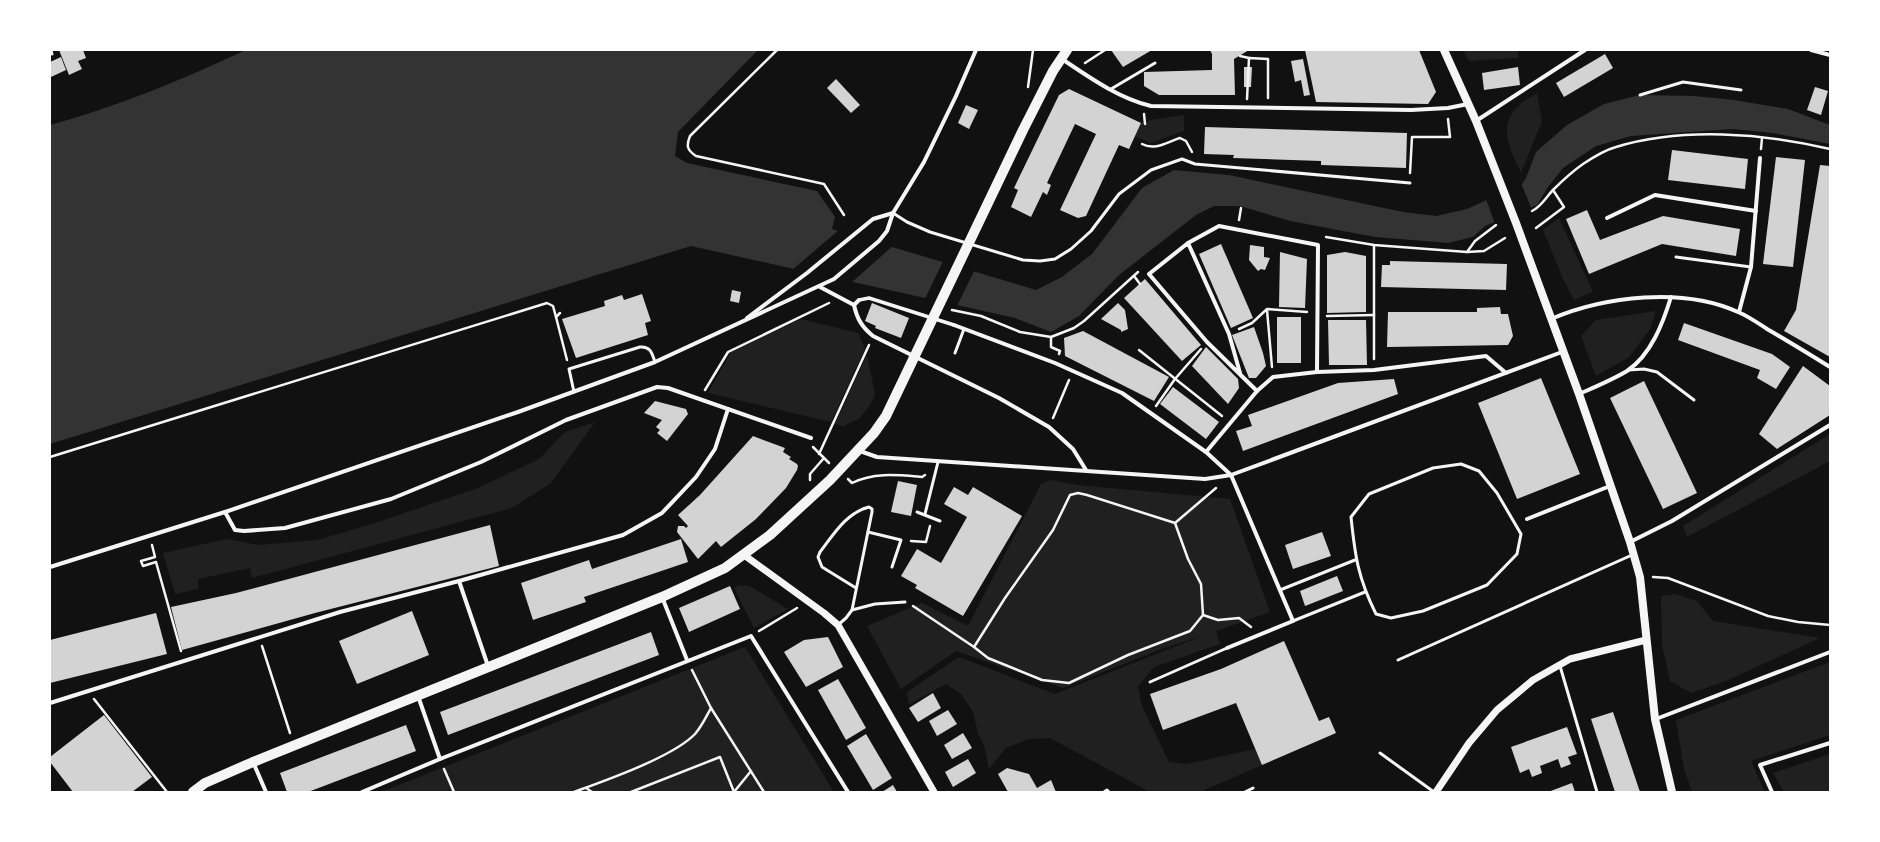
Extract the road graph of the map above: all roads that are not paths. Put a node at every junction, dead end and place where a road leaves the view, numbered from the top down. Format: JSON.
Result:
{"nodes":[{"id":1,"x":51,"y":50,"type":"edge"},
{"id":2,"x":976,"y":50,"type":"edge"},
{"id":3,"x":1444,"y":50,"type":"edge"},
{"id":4,"x":1584,"y":50,"type":"edge"},
{"id":5,"x":1811,"y":50,"type":"edge"},
{"id":6,"x":52,"y":54,"type":"dead end"},
{"id":7,"x":1064,"y":54,"type":"edge"},
{"id":8,"x":1830,"y":55,"type":"edge"},
{"id":9,"x":1155,"y":63,"type":"dead end"},
{"id":10,"x":1111,"y":89,"type":"junction"},
{"id":11,"x":1740,"y":90,"type":"dead end"},
{"id":12,"x":1640,"y":95,"type":"dead end"},
{"id":13,"x":1468,"y":104,"type":"junction"},
{"id":14,"x":1476,"y":121,"type":"junction"},
{"id":15,"x":1760,"y":158,"type":"dead end"},
{"id":16,"x":1410,"y":183,"type":"dead end"},
{"id":17,"x":1756,"y":211,"type":"junction"},
{"id":18,"x":893,"y":213,"type":"junction"},
{"id":19,"x":1607,"y":218,"type":"dead end"},
{"id":20,"x":1188,"y":244,"type":"junction"},
{"id":21,"x":1676,"y":257,"type":"dead end"},
{"id":22,"x":1751,"y":267,"type":"junction"},
{"id":23,"x":820,"y":287,"type":"junction"},
{"id":24,"x":1671,"y":297,"type":"junction"},
{"id":25,"x":859,"y":300,"type":"joint"},
{"id":26,"x":854,"y":305,"type":"junction"},
{"id":27,"x":1739,"y":312,"type":"junction"},
{"id":28,"x":1550,"y":319,"type":"junction"},
{"id":29,"x":740,"y":323,"type":"junction"},
{"id":30,"x":954,"y":325,"type":"joint"},
{"id":31,"x":964,"y":329,"type":"junction"},
{"id":32,"x":1562,"y":352,"type":"junction"},
{"id":33,"x":955,"y":353,"type":"dead end"},
{"id":34,"x":655,"y":362,"type":"junction"},
{"id":35,"x":1830,"y":367,"type":"edge"},
{"id":36,"x":1628,"y":370,"type":"junction"},
{"id":37,"x":1317,"y":372,"type":"junction"},
{"id":38,"x":1240,"y":373,"type":"junction"},
{"id":39,"x":1506,"y":373,"type":"junction"},
{"id":40,"x":1257,"y":391,"type":"junction"},
{"id":41,"x":574,"y":392,"type":"junction"},
{"id":42,"x":1579,"y":394,"type":"junction"},
{"id":43,"x":1694,"y":400,"type":"dead end"},
{"id":44,"x":728,"y":408,"type":"junction"},
{"id":45,"x":1830,"y":425,"type":"edge"},
{"id":46,"x":811,"y":438,"type":"dead end"},
{"id":47,"x":857,"y":450,"type":"junction"},
{"id":48,"x":1206,"y":452,"type":"junction"},
{"id":49,"x":938,"y":462,"type":"junction"},
{"id":50,"x":1086,"y":470,"type":"junction"},
{"id":51,"x":1231,"y":475,"type":"junction"},
{"id":52,"x":1610,"y":486,"type":"junction"},
{"id":53,"x":225,"y":512,"type":"junction"},
{"id":54,"x":917,"y":512,"type":"dead end"},
{"id":55,"x":925,"y":514,"type":"junction"},
{"id":56,"x":1527,"y":519,"type":"dead end"},
{"id":57,"x":940,"y":521,"type":"dead end"},
{"id":58,"x":868,"y":532,"type":"junction"},
{"id":59,"x":1630,"y":542,"type":"junction"},
{"id":60,"x":1634,"y":554,"type":"junction"},
{"id":61,"x":744,"y":555,"type":"junction"},
{"id":62,"x":1356,"y":560,"type":"junction"},
{"id":63,"x":50,"y":567,"type":"edge"},
{"id":64,"x":892,"y":567,"type":"dead end"},
{"id":65,"x":459,"y":581,"type":"junction"},
{"id":66,"x":856,"y":588,"type":"junction"},
{"id":67,"x":1280,"y":590,"type":"junction"},
{"id":68,"x":1365,"y":592,"type":"junction"},
{"id":69,"x":662,"y":597,"type":"junction"},
{"id":70,"x":905,"y":602,"type":"road end"},
{"id":71,"x":852,"y":610,"type":"junction"},
{"id":72,"x":1293,"y":621,"type":"junction"},
{"id":73,"x":838,"y":625,"type":"junction"},
{"id":74,"x":1646,"y":640,"type":"junction"},
{"id":75,"x":1227,"y":648,"type":"joint"},
{"id":76,"x":1830,"y":652,"type":"edge"},
{"id":77,"x":687,"y":660,"type":"junction"},
{"id":78,"x":1398,"y":660,"type":"dead end"},
{"id":79,"x":1560,"y":664,"type":"junction"},
{"id":80,"x":488,"y":666,"type":"junction"},
{"id":81,"x":1150,"y":682,"type":"dead end"},
{"id":82,"x":418,"y":696,"type":"junction"},
{"id":83,"x":50,"y":703,"type":"edge"},
{"id":84,"x":1655,"y":720,"type":"junction"},
{"id":85,"x":1830,"y":743,"type":"edge"},
{"id":86,"x":1380,"y":753,"type":"dead end"},
{"id":87,"x":440,"y":759,"type":"junction"},
{"id":88,"x":253,"y":762,"type":"junction"},
{"id":89,"x":1252,"y":788,"type":"dead end"},
{"id":90,"x":193,"y":792,"type":"edge"},
{"id":91,"x":266,"y":792,"type":"edge"},
{"id":92,"x":362,"y":792,"type":"edge"},
{"id":93,"x":848,"y":792,"type":"edge"},
{"id":94,"x":934,"y":792,"type":"edge"},
{"id":95,"x":1104,"y":792,"type":"edge"},
{"id":96,"x":1110,"y":792,"type":"edge"},
{"id":97,"x":1245,"y":792,"type":"edge"},
{"id":98,"x":1435,"y":792,"type":"edge"},
{"id":99,"x":1597,"y":792,"type":"edge"},
{"id":100,"x":1672,"y":792,"type":"edge"},
{"id":101,"x":1772,"y":792,"type":"edge"}],
"edges":[{"from":1,"to":6,"type":"lane"},
{"from":2,"to":18,"type":"street"},
{"from":3,"to":13,"type":"main road"},
{"from":4,"to":14,"type":"street"},
{"from":5,"to":8,"type":"street"},
{"from":7,"to":10,"type":"street"},
{"from":7,"to":47,"type":"main road"},
{"from":9,"to":10,"type":"lane"},
{"from":10,"to":13,"type":"street"},
{"from":11,"to":12,"type":"lane"},
{"from":13,"to":14,"type":"main road"},
{"from":14,"to":28,"type":"main road"},
{"from":15,"to":17,"type":"street"},
{"from":16,"to":18,"type":"lane"},
{"from":17,"to":19,"type":"street"},
{"from":17,"to":22,"type":"street"},
{"from":18,"to":23,"type":"street"},
{"from":18,"to":29,"type":"street"},
{"from":20,"to":37,"type":"street"},
{"from":20,"to":38,"type":"street"},
{"from":20,"to":38,"type":"street"},
{"from":21,"to":22,"type":"lane"},
{"from":22,"to":27,"type":"street"},
{"from":23,"to":26,"type":"street"},
{"from":23,"to":29,"type":"street"},
{"from":24,"to":27,"type":"street"},
{"from":24,"to":28,"type":"street"},
{"from":24,"to":36,"type":"street"},
{"from":25,"to":26,"type":"street"},
{"from":25,"to":30,"type":"street"},
{"from":26,"to":50,"type":"street"},
{"from":27,"to":35,"type":"street"},
{"from":28,"to":32,"type":"main road"},
{"from":29,"to":34,"type":"street"},
{"from":30,"to":31,"type":"street"},
{"from":31,"to":33,"type":"lane"},
{"from":31,"to":48,"type":"street"},
{"from":32,"to":39,"type":"street"},
{"from":32,"to":42,"type":"main road"},
{"from":34,"to":41,"type":"street"},
{"from":34,"to":41,"type":"lane"},
{"from":36,"to":42,"type":"street"},
{"from":36,"to":43,"type":"lane"},
{"from":37,"to":39,"type":"street"},
{"from":37,"to":40,"type":"street"},
{"from":38,"to":40,"type":"street"},
{"from":39,"to":51,"type":"street"},
{"from":40,"to":48,"type":"street"},
{"from":41,"to":53,"type":"street"},
{"from":42,"to":52,"type":"main road"},
{"from":44,"to":46,"type":"street"},
{"from":44,"to":53,"type":"street"},
{"from":44,"to":65,"type":"street"},
{"from":45,"to":59,"type":"street"},
{"from":47,"to":49,"type":"street"},
{"from":47,"to":61,"type":"main road"},
{"from":48,"to":51,"type":"street"},
{"from":49,"to":50,"type":"street"},
{"from":49,"to":55,"type":"lane"},
{"from":50,"to":51,"type":"street"},
{"from":51,"to":67,"type":"street"},
{"from":52,"to":56,"type":"street"},
{"from":52,"to":59,"type":"main road"},
{"from":53,"to":63,"type":"street"},
{"from":54,"to":55,"type":"lane"},
{"from":55,"to":57,"type":"lane"},
{"from":58,"to":64,"type":"lane"},
{"from":58,"to":66,"type":"lane"},
{"from":58,"to":66,"type":"lane"},
{"from":59,"to":60,"type":"main road"},
{"from":60,"to":74,"type":"main road"},
{"from":60,"to":78,"type":"lane"},
{"from":61,"to":69,"type":"main road"},
{"from":61,"to":73,"type":"street"},
{"from":62,"to":67,"type":"lane"},
{"from":62,"to":68,"type":"lane"},
{"from":62,"to":68,"type":"lane"},
{"from":65,"to":80,"type":"street"},
{"from":65,"to":83,"type":"street"},
{"from":66,"to":71,"type":"lane"},
{"from":67,"to":72,"type":"street"},
{"from":68,"to":72,"type":"lane"},
{"from":69,"to":77,"type":"street"},
{"from":69,"to":80,"type":"main road"},
{"from":70,"to":71,"type":"lane"},
{"from":71,"to":73,"type":"lane"},
{"from":72,"to":75,"type":"street"},
{"from":73,"to":94,"type":"street"},
{"from":74,"to":79,"type":"street"},
{"from":74,"to":84,"type":"main road"},
{"from":75,"to":81,"type":"lane"},
{"from":76,"to":84,"type":"street"},
{"from":77,"to":87,"type":"street"},
{"from":77,"to":93,"type":"street"},
{"from":79,"to":98,"type":"street"},
{"from":79,"to":99,"type":"lane"},
{"from":80,"to":82,"type":"main road"},
{"from":82,"to":87,"type":"street"},
{"from":82,"to":88,"type":"main road"},
{"from":84,"to":100,"type":"main road"},
{"from":85,"to":101,"type":"street"},
{"from":86,"to":98,"type":"lane"},
{"from":87,"to":92,"type":"street"},
{"from":88,"to":90,"type":"main road"},
{"from":88,"to":91,"type":"street"},
{"from":89,"to":97,"type":"lane"},
{"from":95,"to":96,"type":"lane"}]}
